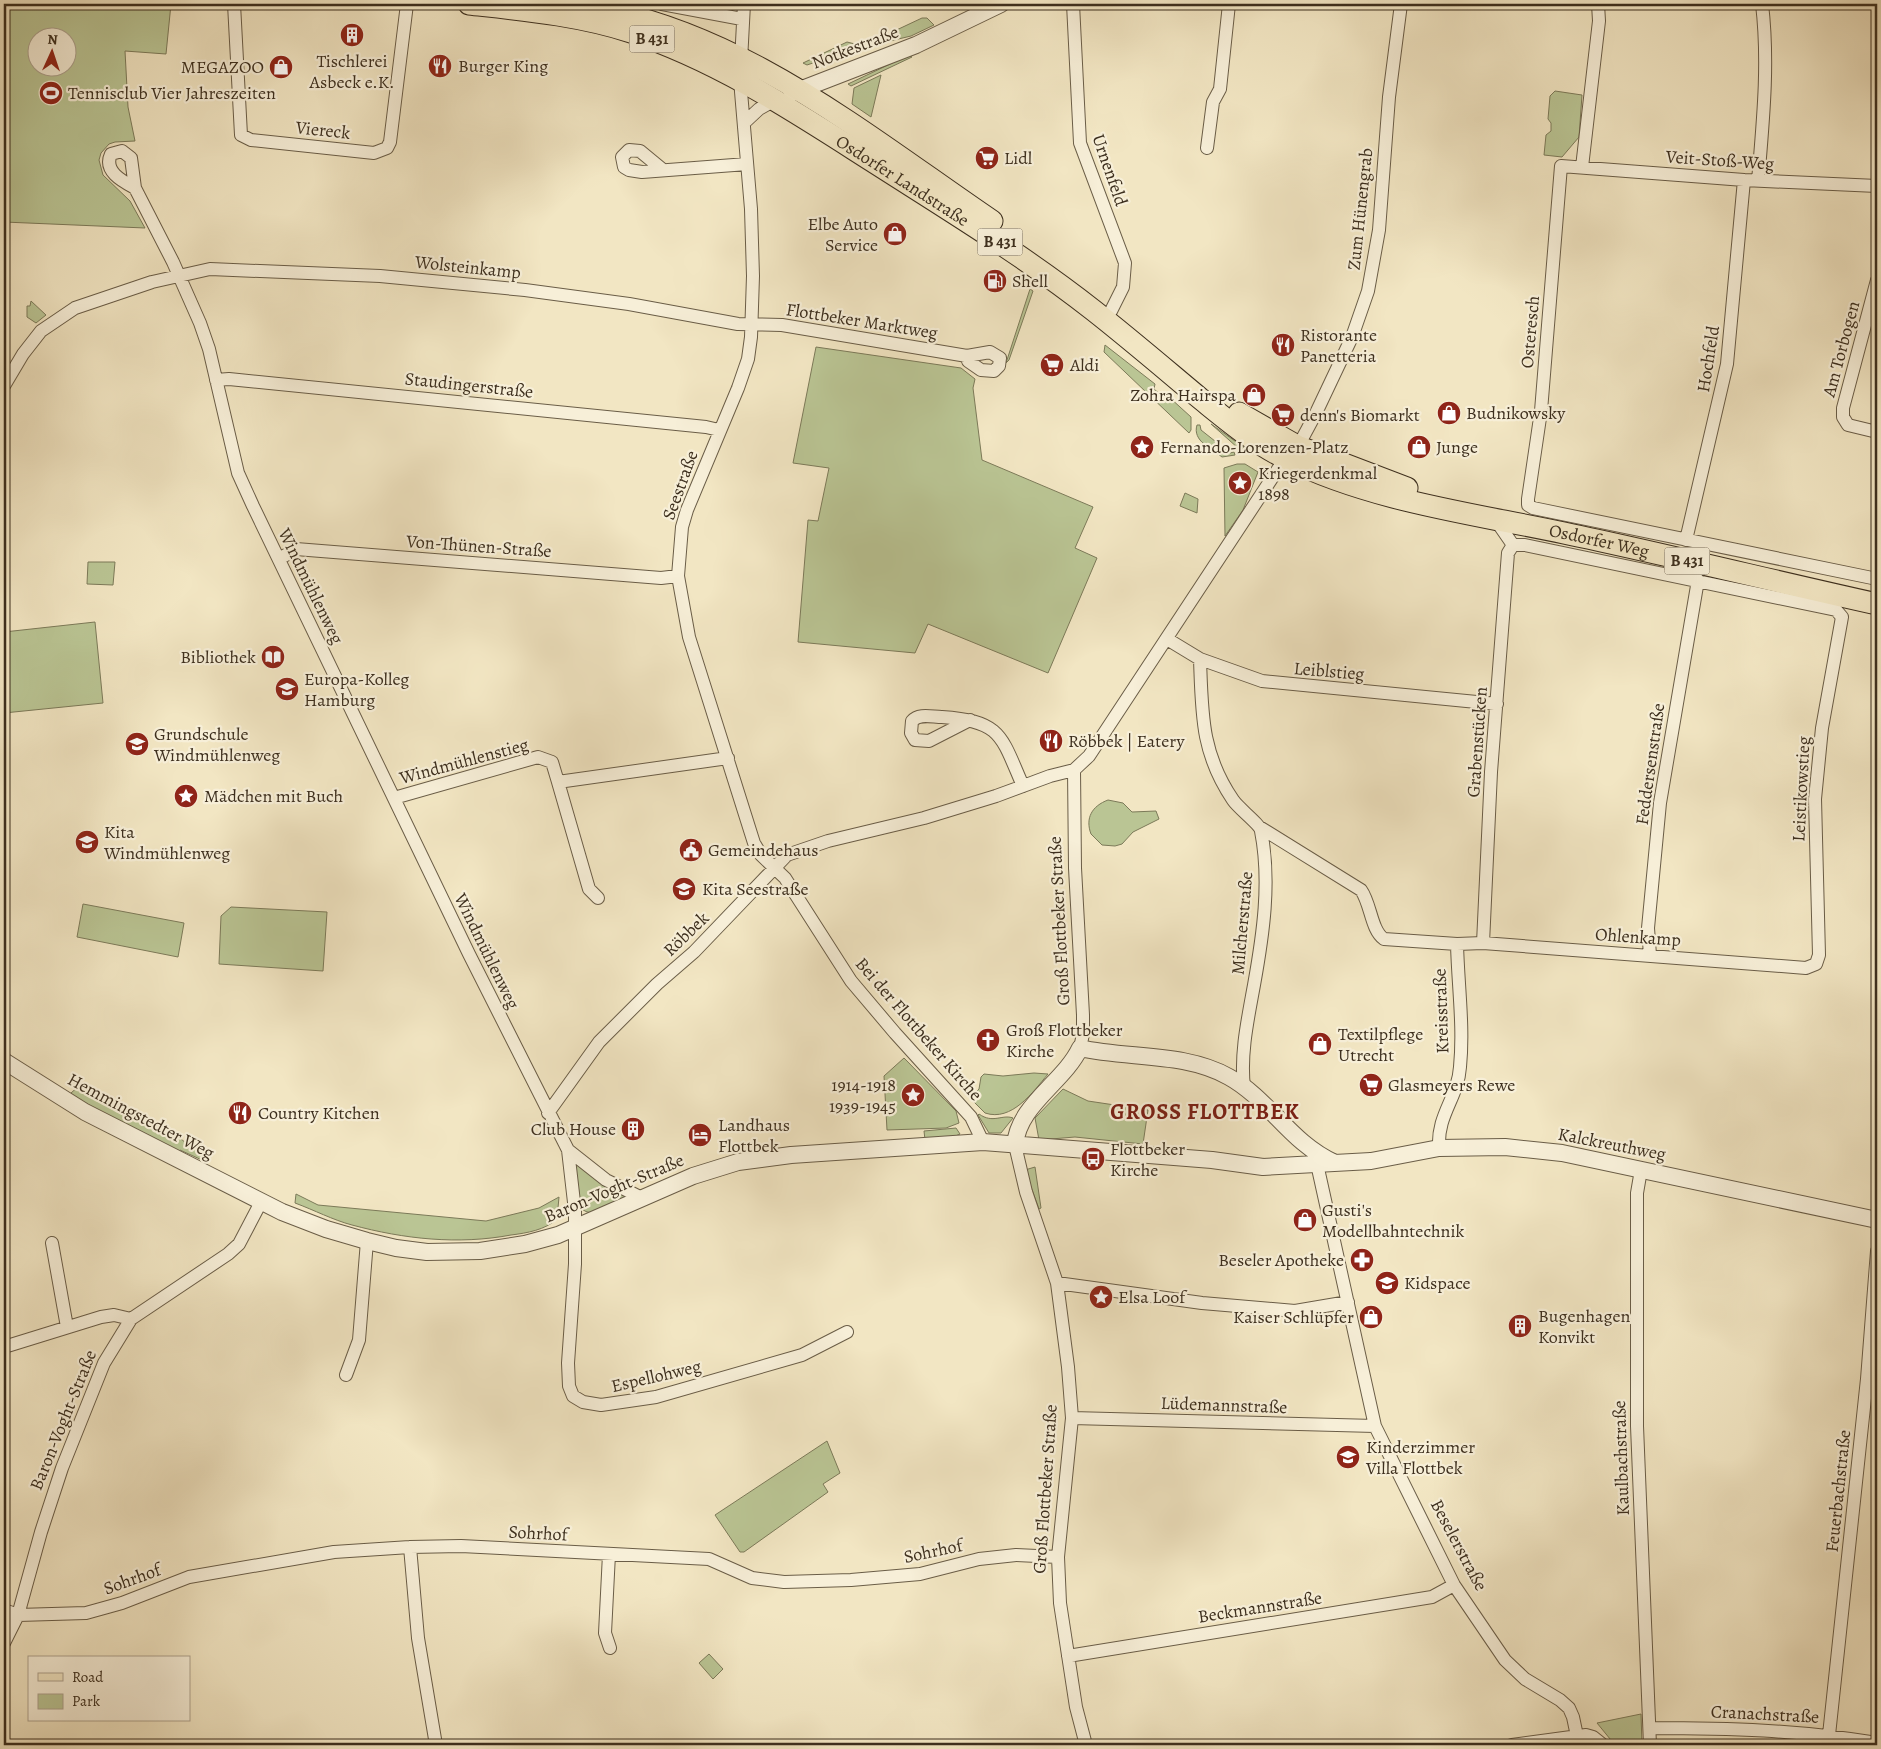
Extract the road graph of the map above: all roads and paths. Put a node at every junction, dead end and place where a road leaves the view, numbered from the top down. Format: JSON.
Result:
{"nodes":[{"id":1,"x":234,"y":4,"type":"edge"},
{"id":2,"x":407,"y":4,"type":"edge"},
{"id":3,"x":469,"y":4,"type":"edge"},
{"id":4,"x":573,"y":4,"type":"edge"},
{"id":5,"x":662,"y":4,"type":"edge"},
{"id":6,"x":744,"y":4,"type":"edge"},
{"id":7,"x":1001,"y":4,"type":"edge"},
{"id":8,"x":1074,"y":4,"type":"edge"},
{"id":9,"x":1229,"y":4,"type":"edge"},
{"id":10,"x":1401,"y":4,"type":"edge"},
{"id":11,"x":1598,"y":4,"type":"edge"},
{"id":12,"x":1762,"y":4,"type":"edge"},
{"id":13,"x":742,"y":19,"type":"junction"},
{"id":14,"x":740,"y":56,"type":"junction"},
{"id":15,"x":740,"y":80,"type":"junction"},
{"id":16,"x":800,"y":90,"type":"junction"},
{"id":17,"x":775,"y":100,"type":"junction"},
{"id":18,"x":744,"y":123,"type":"junction"},
{"id":19,"x":1207,"y":148,"type":"dead end"},
{"id":20,"x":747,"y":164,"type":"junction"},
{"id":21,"x":1561,"y":166,"type":"joint"},
{"id":22,"x":1582,"y":167,"type":"junction"},
{"id":23,"x":663,"y":170,"type":"dead end"},
{"id":24,"x":1744,"y":180,"type":"junction"},
{"id":25,"x":1758,"y":181,"type":"junction"},
{"id":26,"x":1877,"y":186,"type":"edge"},
{"id":27,"x":135,"y":188,"type":"dead end"},
{"id":28,"x":179,"y":275,"type":"junction"},
{"id":29,"x":1877,"y":280,"type":"edge"},
{"id":30,"x":1111,"y":311,"type":"junction"},
{"id":31,"x":752,"y":325,"type":"junction"},
{"id":32,"x":967,"y":356,"type":"dead end"},
{"id":33,"x":216,"y":380,"type":"junction"},
{"id":34,"x":4,"y":386,"type":"edge"},
{"id":35,"x":718,"y":430,"type":"junction"},
{"id":36,"x":1877,"y":432,"type":"edge"},
{"id":37,"x":1291,"y":452,"type":"junction"},
{"id":38,"x":1528,"y":499,"type":"joint"},
{"id":39,"x":1495,"y":519,"type":"junction"},
{"id":40,"x":1686,"y":540,"type":"junction"},
{"id":41,"x":1513,"y":545,"type":"junction"},
{"id":42,"x":279,"y":559,"type":"junction"},
{"id":43,"x":678,"y":576,"type":"junction"},
{"id":44,"x":1877,"y":579,"type":"edge"},
{"id":45,"x":1698,"y":580,"type":"junction"},
{"id":46,"x":1877,"y":604,"type":"edge"},
{"id":47,"x":1842,"y":617,"type":"joint"},
{"id":48,"x":1166,"y":639,"type":"junction"},
{"id":49,"x":1200,"y":659,"type":"junction"},
{"id":50,"x":1497,"y":704,"type":"junction"},
{"id":51,"x":970,"y":720,"type":"dead end"},
{"id":52,"x":728,"y":758,"type":"junction"},
{"id":53,"x":1074,"y":770,"type":"junction"},
{"id":54,"x":558,"y":782,"type":"junction"},
{"id":55,"x":1023,"y":786,"type":"junction"},
{"id":56,"x":394,"y":798,"type":"junction"},
{"id":57,"x":1261,"y":828,"type":"junction"},
{"id":58,"x":774,"y":867,"type":"junction"},
{"id":59,"x":598,"y":898,"type":"dead end"},
{"id":60,"x":1483,"y":943,"type":"junction"},
{"id":61,"x":1457,"y":944,"type":"junction"},
{"id":62,"x":1650,"y":955,"type":"junction"},
{"id":63,"x":1816,"y":964,"type":"joint"},
{"id":64,"x":1080,"y":1048,"type":"junction"},
{"id":65,"x":4,"y":1061,"type":"edge"},
{"id":66,"x":1244,"y":1087,"type":"junction"},
{"id":67,"x":548,"y":1113,"type":"junction"},
{"id":68,"x":1296,"y":1137,"type":"junction"},
{"id":69,"x":983,"y":1142,"type":"junction"},
{"id":70,"x":1015,"y":1145,"type":"junction"},
{"id":71,"x":1439,"y":1148,"type":"junction"},
{"id":72,"x":568,"y":1150,"type":"junction"},
{"id":73,"x":1335,"y":1163,"type":"junction"},
{"id":74,"x":1317,"y":1164,"type":"junction"},
{"id":75,"x":1284,"y":1166,"type":"junction"},
{"id":76,"x":1641,"y":1170,"type":"junction"},
{"id":77,"x":644,"y":1199,"type":"junction"},
{"id":78,"x":261,"y":1202,"type":"junction"},
{"id":79,"x":1877,"y":1220,"type":"edge"},
{"id":80,"x":575,"y":1230,"type":"junction"},
{"id":81,"x":367,"y":1241,"type":"junction"},
{"id":82,"x":52,"y":1243,"type":"dead end"},
{"id":83,"x":1877,"y":1250,"type":"edge"},
{"id":84,"x":1057,"y":1283,"type":"junction"},
{"id":85,"x":1348,"y":1302,"type":"junction"},
{"id":86,"x":131,"y":1319,"type":"junction"},
{"id":87,"x":67,"y":1327,"type":"junction"},
{"id":88,"x":847,"y":1332,"type":"dead end"},
{"id":89,"x":4,"y":1347,"type":"edge"},
{"id":90,"x":346,"y":1375,"type":"dead end"},
{"id":91,"x":1072,"y":1418,"type":"junction"},
{"id":92,"x":1375,"y":1426,"type":"junction"},
{"id":93,"x":410,"y":1547,"type":"junction"},
{"id":94,"x":609,"y":1554,"type":"junction"},
{"id":95,"x":1058,"y":1557,"type":"junction"},
{"id":96,"x":1454,"y":1585,"type":"junction"},
{"id":97,"x":4,"y":1610,"type":"edge"},
{"id":98,"x":18,"y":1615,"type":"junction"},
{"id":99,"x":4,"y":1642,"type":"edge"},
{"id":100,"x":610,"y":1648,"type":"dead end"},
{"id":101,"x":1068,"y":1656,"type":"junction"},
{"id":102,"x":1651,"y":1728,"type":"junction"},
{"id":103,"x":1829,"y":1735,"type":"junction"},
{"id":104,"x":1577,"y":1736,"type":"junction"},
{"id":105,"x":1877,"y":1743,"type":"edge"},
{"id":106,"x":436,"y":1745,"type":"edge"},
{"id":107,"x":1086,"y":1745,"type":"edge"},
{"id":108,"x":1512,"y":1745,"type":"edge"},
{"id":109,"x":1603,"y":1745,"type":"edge"},
{"id":110,"x":1650,"y":1745,"type":"edge"}],
"edges":[{"from":1,"to":2,"type":"street","name":"Viereck"},
{"from":3,"to":15,"type":"main road","name":"Osdorfer Landstraße","number":"B 431"},
{"from":4,"to":14,"type":"main road","name":"Osdorfer Landstraße","number":"B 431"},
{"from":5,"to":13,"type":"street"},
{"from":6,"to":13,"type":"street","name":"Seestraße"},
{"from":7,"to":16,"type":"street","name":"Notkestraße"},
{"from":8,"to":30,"type":"street","name":"Urnenfeld"},
{"from":9,"to":19,"type":"street"},
{"from":10,"to":37,"type":"street","name":"Zum Hünengrab"},
{"from":11,"to":22,"type":"street"},
{"from":12,"to":25,"type":"street"},
{"from":13,"to":14,"type":"street","name":"Seestraße"},
{"from":14,"to":15,"type":"street","name":"Seestraße"},
{"from":14,"to":16,"type":"main road","name":"Osdorfer Landstraße","number":"B 431"},
{"from":15,"to":17,"type":"main road","name":"Osdorfer Landstraße","number":"B 431"},
{"from":15,"to":18,"type":"street","name":"Seestraße"},
{"from":16,"to":17,"type":"street","name":"Notkestraße"},
{"from":16,"to":30,"type":"main road","name":"Osdorfer Landstraße","number":"B 431"},
{"from":17,"to":18,"type":"street"},
{"from":17,"to":37,"type":"main road","name":"Osdorfer Landstraße","number":"B 431"},
{"from":18,"to":20,"type":"street","name":"Seestraße"},
{"from":20,"to":23,"type":"street"},
{"from":20,"to":31,"type":"street","name":"Seestraße"},
{"from":21,"to":22,"type":"street","name":"Veit-Stoß-Weg"},
{"from":21,"to":38,"type":"street","name":"Osteresch"},
{"from":22,"to":24,"type":"street","name":"Veit-Stoß-Weg"},
{"from":24,"to":25,"type":"street","name":"Veit-Stoß-Weg"},
{"from":24,"to":40,"type":"street","name":"Hochfeld"},
{"from":25,"to":26,"type":"street","name":"Veit-Stoß-Weg"},
{"from":27,"to":28,"type":"street","name":"Windmühlenweg"},
{"from":28,"to":31,"type":"street","name":"Wolsteinkamp"},
{"from":28,"to":33,"type":"street","name":"Windmühlenweg"},
{"from":28,"to":34,"type":"street","name":"Wolsteinkamp"},
{"from":29,"to":36,"type":"street","name":"Am Torbogen"},
{"from":30,"to":37,"type":"main road","name":"Osdorfer Landstraße","number":"B 431"},
{"from":31,"to":32,"type":"street","name":"Flottbeker Marktweg"},
{"from":31,"to":35,"type":"street","name":"Seestraße"},
{"from":33,"to":35,"type":"street","name":"Staudingerstraße"},
{"from":33,"to":42,"type":"street","name":"Windmühlenweg"},
{"from":35,"to":43,"type":"street","name":"Seestraße"},
{"from":37,"to":39,"type":"main road","name":"Osdorfer Weg","number":"B 431"},
{"from":37,"to":48,"type":"street"},
{"from":38,"to":40,"type":"street","name":"Osdorfer Weg"},
{"from":39,"to":41,"type":"street"},
{"from":39,"to":46,"type":"main road","name":"Osdorfer Weg","number":"B 431"},
{"from":40,"to":44,"type":"street","name":"Osdorfer Weg"},
{"from":41,"to":45,"type":"street","name":"Osdorfer Weg"},
{"from":41,"to":50,"type":"street","name":"Grabenstücken"},
{"from":42,"to":43,"type":"street","name":"Von-Thünen-Straße"},
{"from":42,"to":56,"type":"street","name":"Windmühlenweg"},
{"from":43,"to":52,"type":"street","name":"Seestraße"},
{"from":45,"to":47,"type":"street","name":"Osdorfer Weg"},
{"from":45,"to":62,"type":"street","name":"Feddersenstraße"},
{"from":47,"to":63,"type":"street","name":"Leistikowstieg"},
{"from":48,"to":49,"type":"street","name":"Leiblstieg"},
{"from":48,"to":53,"type":"street"},
{"from":49,"to":50,"type":"street","name":"Leiblstieg"},
{"from":49,"to":57,"type":"street"},
{"from":50,"to":60,"type":"street","name":"Grabenstücken"},
{"from":51,"to":55,"type":"street"},
{"from":52,"to":54,"type":"street"},
{"from":52,"to":58,"type":"street","name":"Seestraße"},
{"from":53,"to":55,"type":"street","name":"Röbbek"},
{"from":53,"to":64,"type":"street","name":"Groß Flottbeker Straße"},
{"from":54,"to":56,"type":"street","name":"Windmühlenstieg"},
{"from":54,"to":59,"type":"street","name":"Windmühlenstieg"},
{"from":55,"to":58,"type":"street","name":"Röbbek"},
{"from":56,"to":67,"type":"street","name":"Windmühlenweg"},
{"from":57,"to":61,"type":"street","name":"Kreisstraße"},
{"from":57,"to":66,"type":"street","name":"Milcherstraße"},
{"from":58,"to":67,"type":"street","name":"Röbbek"},
{"from":58,"to":69,"type":"street","name":"Bei der Flottbeker Kirche"},
{"from":60,"to":61,"type":"street","name":"Ohlenkamp"},
{"from":60,"to":62,"type":"street","name":"Ohlenkamp"},
{"from":61,"to":71,"type":"street","name":"Kreisstraße"},
{"from":62,"to":63,"type":"street","name":"Ohlenkamp"},
{"from":64,"to":66,"type":"street"},
{"from":64,"to":70,"type":"street","name":"Groß Flottbeker Straße"},
{"from":65,"to":78,"type":"street","name":"Hemmingstedter Weg"},
{"from":66,"to":68,"type":"street"},
{"from":67,"to":72,"type":"street","name":"Windmühlenweg"},
{"from":68,"to":73,"type":"street"},
{"from":68,"to":75,"type":"street"},
{"from":69,"to":70,"type":"street","name":"Baron-Voght-Straße"},
{"from":69,"to":77,"type":"street","name":"Baron-Voght-Straße"},
{"from":70,"to":75,"type":"street","name":"Baron-Voght-Straße"},
{"from":70,"to":84,"type":"street","name":"Groß Flottbeker Straße"},
{"from":71,"to":73,"type":"street","name":"Kalckreuthweg"},
{"from":71,"to":76,"type":"street","name":"Kalckreuthweg"},
{"from":72,"to":77,"type":"street","name":"Windmühlenweg"},
{"from":72,"to":80,"type":"street","name":"Windmühlenweg"},
{"from":73,"to":74,"type":"street","name":"Baron-Voght-Straße"},
{"from":74,"to":75,"type":"street","name":"Baron-Voght-Straße"},
{"from":74,"to":85,"type":"street","name":"Beselerstraße"},
{"from":76,"to":79,"type":"street","name":"Kalckreuthweg"},
{"from":76,"to":102,"type":"street","name":"Kaulbachstraße"},
{"from":77,"to":80,"type":"street","name":"Baron-Voght-Straße"},
{"from":78,"to":81,"type":"street","name":"Baron-Voght-Straße"},
{"from":78,"to":86,"type":"street","name":"Baron-Voght-Straße"},
{"from":80,"to":81,"type":"street","name":"Baron-Voght-Straße"},
{"from":80,"to":88,"type":"street","name":"Espellohweg"},
{"from":81,"to":90,"type":"street"},
{"from":82,"to":87,"type":"street"},
{"from":83,"to":103,"type":"street","name":"Feuerbachstraße"},
{"from":84,"to":85,"type":"street"},
{"from":84,"to":91,"type":"street","name":"Groß Flottbeker Straße"},
{"from":85,"to":92,"type":"street","name":"Beselerstraße"},
{"from":86,"to":87,"type":"street"},
{"from":86,"to":98,"type":"street","name":"Baron-Voght-Straße"},
{"from":87,"to":89,"type":"street"},
{"from":91,"to":92,"type":"street","name":"Lüdemannstraße"},
{"from":91,"to":95,"type":"street","name":"Groß Flottbeker Straße"},
{"from":92,"to":96,"type":"street","name":"Beselerstraße"},
{"from":93,"to":94,"type":"street","name":"Sohrhof"},
{"from":93,"to":98,"type":"street","name":"Sohrhof"},
{"from":93,"to":106,"type":"street"},
{"from":94,"to":95,"type":"street","name":"Sohrhof"},
{"from":94,"to":100,"type":"street"},
{"from":95,"to":101,"type":"street","name":"Groß Flottbeker Straße"},
{"from":96,"to":101,"type":"street","name":"Beckmannstraße"},
{"from":96,"to":104,"type":"street","name":"Beselerstraße"},
{"from":97,"to":98,"type":"street"},
{"from":98,"to":99,"type":"street","name":"Baron-Voght-Straße"},
{"from":101,"to":107,"type":"street","name":"Groß Flottbeker Straße"},
{"from":102,"to":103,"type":"street","name":"Cranachstraße"},
{"from":102,"to":110,"type":"street","name":"Kaulbachstraße"},
{"from":103,"to":105,"type":"street","name":"Cranachstraße"},
{"from":104,"to":108,"type":"street"},
{"from":104,"to":109,"type":"street"}]}
